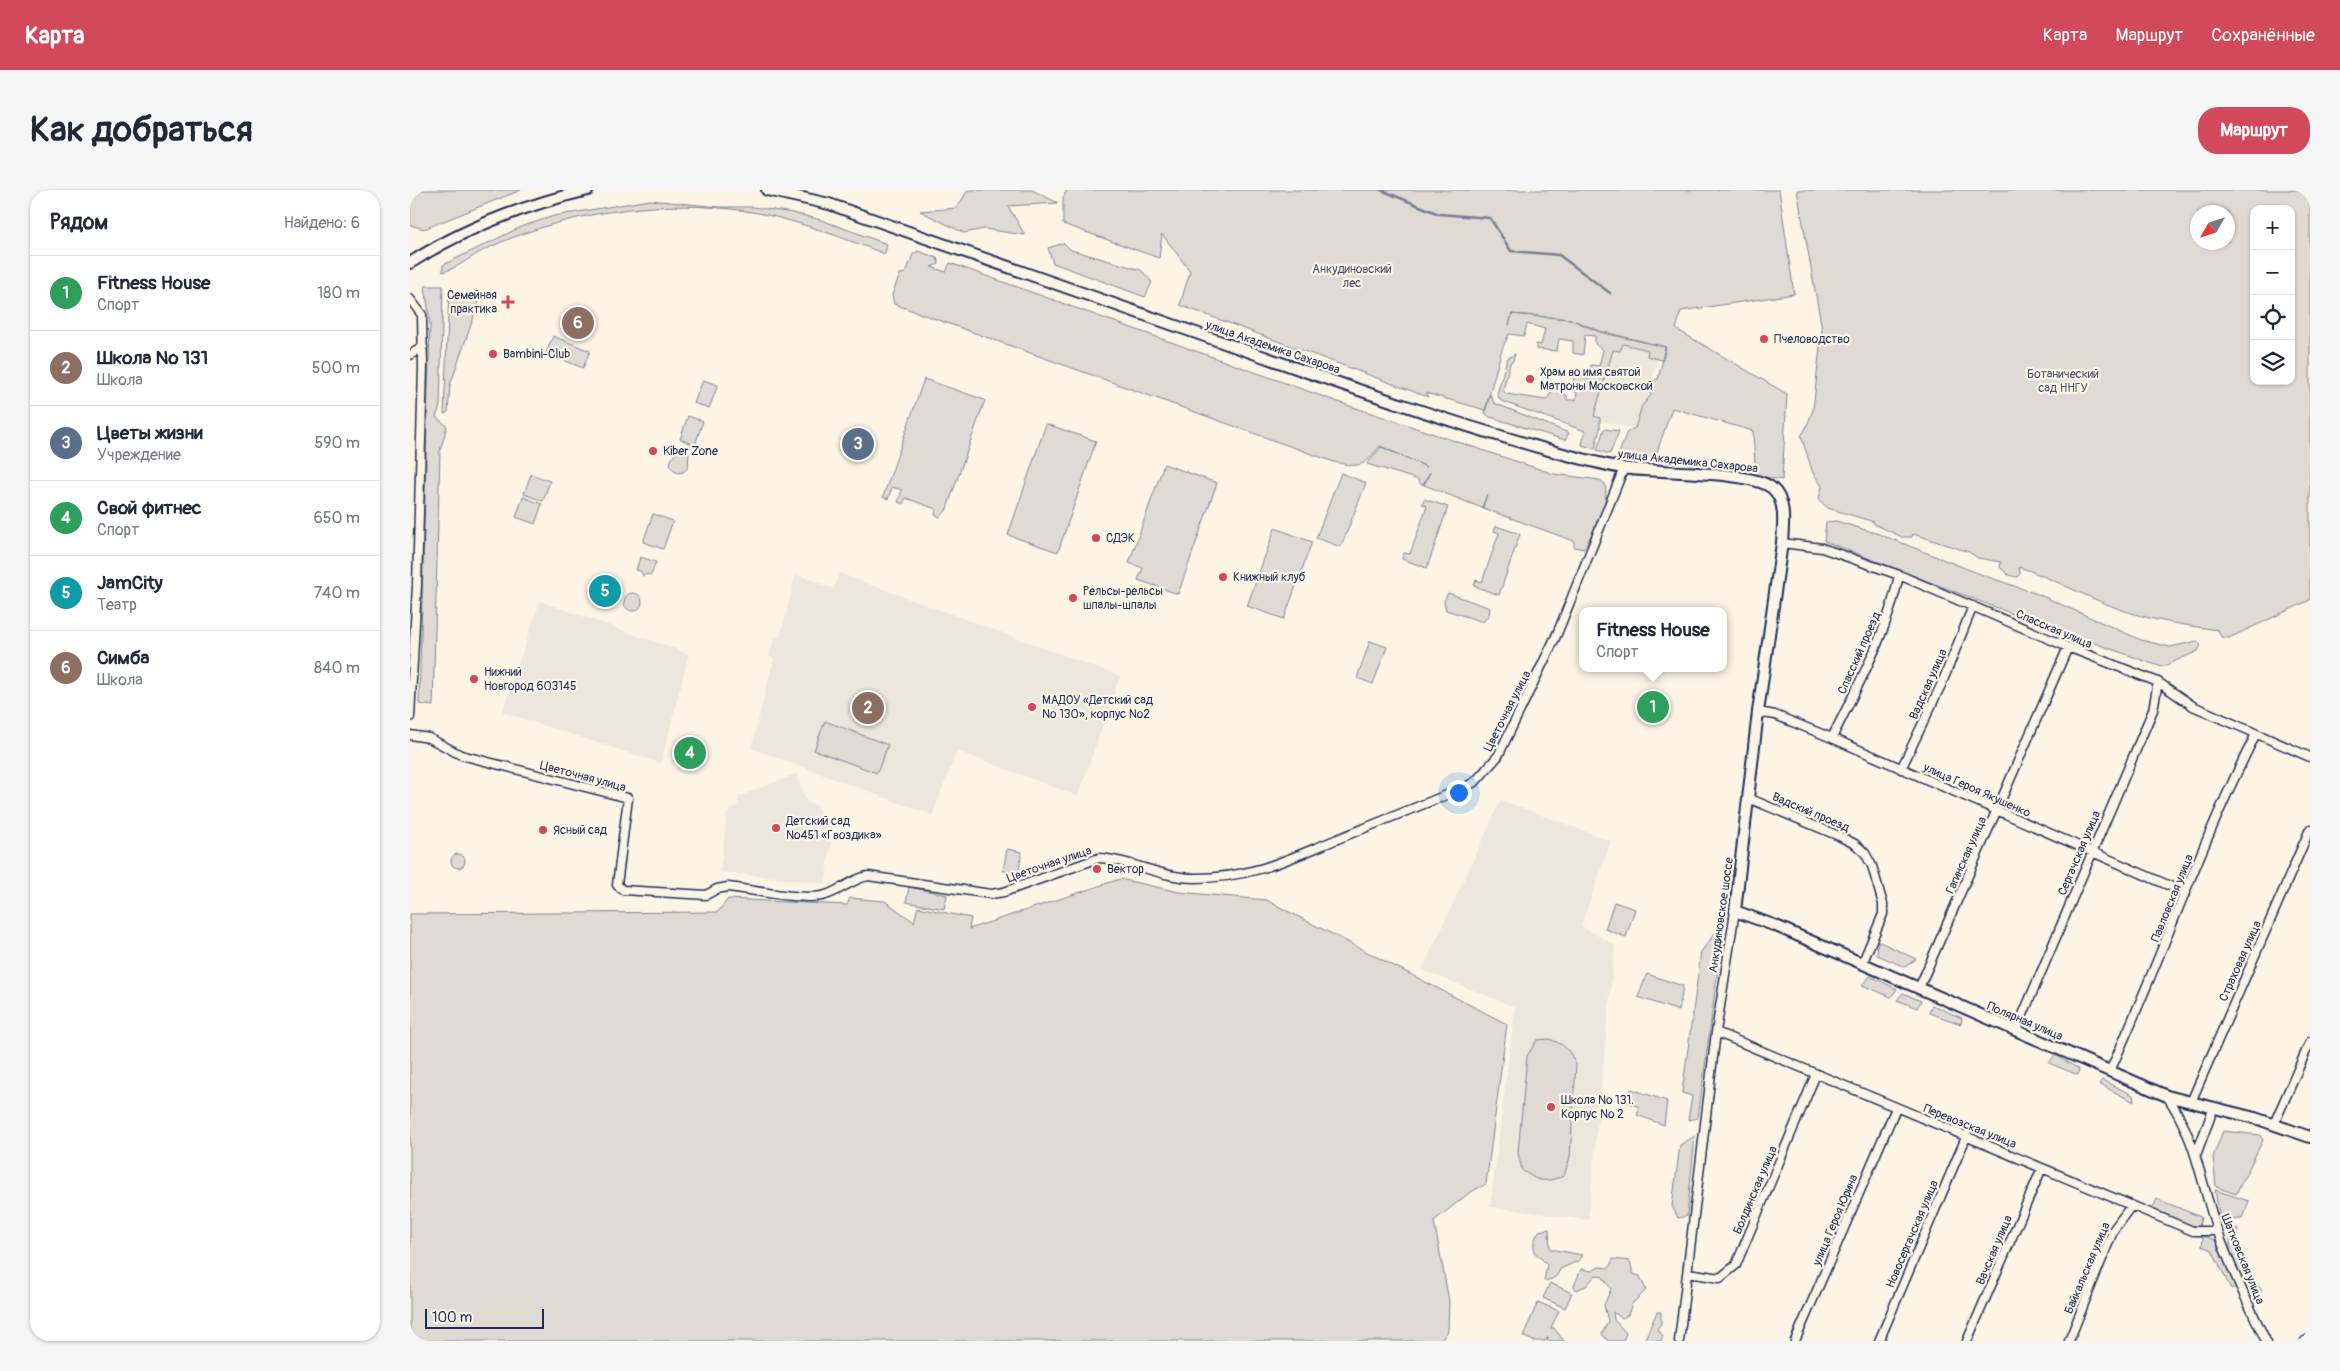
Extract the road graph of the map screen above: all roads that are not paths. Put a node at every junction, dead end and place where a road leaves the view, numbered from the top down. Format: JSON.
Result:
{"nodes":[{"id":1,"x":588,"y":190,"type":"edge"},
{"id":2,"x":767,"y":190,"type":"edge"},
{"id":3,"x":410,"y":263,"type":"edge"},
{"id":4,"x":410,"y":299,"type":"edge"},
{"id":5,"x":423,"y":347,"type":"junction"},
{"id":6,"x":410,"y":355,"type":"edge"},
{"id":7,"x":1624,"y":468,"type":"junction"},
{"id":8,"x":1777,"y":493,"type":"joint"},
{"id":9,"x":1782,"y":542,"type":"junction"},
{"id":10,"x":1899,"y":575,"type":"junction"},
{"id":11,"x":413,"y":584,"type":"edge"},
{"id":12,"x":1973,"y":606,"type":"junction"},
{"id":13,"x":2068,"y":648,"type":"junction"},
{"id":14,"x":2158,"y":682,"type":"junction"},
{"id":15,"x":410,"y":706,"type":"edge"},
{"id":16,"x":1758,"y":712,"type":"junction"},
{"id":17,"x":410,"y":718,"type":"edge"},
{"id":18,"x":2256,"y":734,"type":"junction"},
{"id":19,"x":410,"y":735,"type":"edge"},
{"id":20,"x":1832,"y":738,"type":"junction"},
{"id":21,"x":2310,"y":757,"type":"edge"},
{"id":22,"x":1901,"y":769,"type":"junction"},
{"id":23,"x":1748,"y":798,"type":"junction"},
{"id":24,"x":1997,"y":812,"type":"junction"},
{"id":25,"x":2310,"y":829,"type":"edge"},
{"id":26,"x":2091,"y":852,"type":"junction"},
{"id":27,"x":2186,"y":893,"type":"junction"},
{"id":28,"x":1735,"y":912,"type":"junction"},
{"id":29,"x":1862,"y":964,"type":"junction"},
{"id":30,"x":1919,"y":988,"type":"junction"},
{"id":31,"x":2016,"y":1031,"type":"junction"},
{"id":32,"x":1716,"y":1032,"type":"junction"},
{"id":33,"x":2310,"y":1042,"type":"edge"},
{"id":34,"x":2110,"y":1071,"type":"junction"},
{"id":35,"x":1816,"y":1074,"type":"junction"},
{"id":36,"x":2167,"y":1096,"type":"junction"},
{"id":37,"x":2191,"y":1102,"type":"junction"},
{"id":38,"x":2214,"y":1107,"type":"junction"},
{"id":39,"x":1896,"y":1108,"type":"junction"},
{"id":40,"x":2274,"y":1124,"type":"junction"},
{"id":41,"x":1967,"y":1135,"type":"junction"},
{"id":42,"x":2310,"y":1137,"type":"edge"},
{"id":43,"x":2196,"y":1155,"type":"junction"},
{"id":44,"x":2042,"y":1168,"type":"junction"},
{"id":45,"x":2131,"y":1206,"type":"junction"},
{"id":46,"x":2217,"y":1231,"type":"junction"},
{"id":47,"x":1688,"y":1273,"type":"junction"},
{"id":48,"x":2310,"y":1338,"type":"edge"},
{"id":49,"x":1678,"y":1341,"type":"edge"},
{"id":50,"x":1795,"y":1341,"type":"edge"},
{"id":51,"x":1878,"y":1341,"type":"edge"},
{"id":52,"x":1967,"y":1341,"type":"edge"},
{"id":53,"x":2069,"y":1341,"type":"edge"},
{"id":54,"x":2266,"y":1341,"type":"edge"},
{"id":55,"x":2305,"y":1341,"type":"edge"}],
"edges":[{"from":1,"to":3,"type":"main road"},
{"from":2,"to":7,"type":"main road","name":"улица Академика Сахарова"},
{"from":4,"to":5,"type":"street"},
{"from":5,"to":6,"type":"street"},
{"from":5,"to":11,"type":"street"},
{"from":7,"to":8,"type":"main road","name":"улица Академика Сахарова"},
{"from":7,"to":19,"type":"street","name":"Цветочная улица"},
{"from":8,"to":9,"type":"main road","name":"Анкудиновское шоссе"},
{"from":9,"to":10,"type":"street","name":"Спасская улица"},
{"from":9,"to":16,"type":"main road","name":"Анкудиновское шоссе"},
{"from":10,"to":12,"type":"street","name":"Спасская улица"},
{"from":10,"to":20,"type":"street","name":"Спасский проезд"},
{"from":11,"to":15,"type":"street"},
{"from":12,"to":13,"type":"street","name":"Спасская улица"},
{"from":12,"to":22,"type":"street","name":"Вадская улица"},
{"from":13,"to":14,"type":"street","name":"Спасская улица"},
{"from":13,"to":24,"type":"street","name":"Гагинская улица"},
{"from":14,"to":18,"type":"street","name":"Спасская улица"},
{"from":14,"to":26,"type":"street","name":"Сергачская улица"},
{"from":15,"to":17,"type":"street"},
{"from":16,"to":20,"type":"street","name":"улица Героя Якушенко"},
{"from":16,"to":23,"type":"main road","name":"Анкудиновское шоссе"},
{"from":18,"to":21,"type":"street","name":"Спасская улица"},
{"from":18,"to":27,"type":"street","name":"Павловская улица"},
{"from":20,"to":22,"type":"street","name":"улица Героя Якушенко"},
{"from":22,"to":24,"type":"street","name":"улица Героя Якушенко"},
{"from":23,"to":28,"type":"main road","name":"Анкудиновское шоссе"},
{"from":23,"to":29,"type":"street","name":"Вадский проезд"},
{"from":24,"to":26,"type":"street","name":"улица Героя Якушенко"},
{"from":24,"to":30,"type":"street","name":"Гагинская улица"},
{"from":25,"to":37,"type":"street","name":"Страховая улица"},
{"from":26,"to":27,"type":"street","name":"улица Героя Якушенко"},
{"from":26,"to":31,"type":"street","name":"Сергачская улица"},
{"from":27,"to":34,"type":"street","name":"Павловская улица"},
{"from":28,"to":29,"type":"main road","name":"Полярная улица"},
{"from":28,"to":32,"type":"street","name":"Анкудиновское шоссе"},
{"from":29,"to":30,"type":"main road","name":"Полярная улица"},
{"from":30,"to":31,"type":"main road","name":"Полярная улица"},
{"from":31,"to":34,"type":"main road","name":"Полярная улица"},
{"from":32,"to":35,"type":"street","name":"Перевозская улица"},
{"from":32,"to":47,"type":"street","name":"Анкудиновское шоссе"},
{"from":33,"to":40,"type":"street"},
{"from":34,"to":36,"type":"main road","name":"Полярная улица"},
{"from":35,"to":39,"type":"street","name":"Перевозская улица"},
{"from":35,"to":47,"type":"street","name":"Болдинская улица"},
{"from":36,"to":37,"type":"main road","name":"Полярная улица"},
{"from":36,"to":43,"type":"street","name":"Шатковская улица"},
{"from":37,"to":38,"type":"main road","name":"Полярная улица"},
{"from":38,"to":40,"type":"main road","name":"Полярная улица"},
{"from":38,"to":43,"type":"street"},
{"from":39,"to":41,"type":"street","name":"Перевозская улица"},
{"from":39,"to":50,"type":"street","name":"улица Героя Юрина"},
{"from":40,"to":42,"type":"main road","name":"Полярная улица"},
{"from":41,"to":44,"type":"street","name":"Перевозская улица"},
{"from":41,"to":51,"type":"street","name":"Новосергачская улица"},
{"from":43,"to":46,"type":"street","name":"Шатковская улица"},
{"from":44,"to":45,"type":"street","name":"Перевозская улица"},
{"from":44,"to":52,"type":"street","name":"Вачская улица"},
{"from":45,"to":46,"type":"street","name":"Перевозская улица"},
{"from":45,"to":53,"type":"street","name":"Байкальская улица"},
{"from":46,"to":54,"type":"street","name":"Шатковская улица"},
{"from":47,"to":49,"type":"street","name":"Анкудиновское шоссе"},
{"from":48,"to":55,"type":"street"}]}
